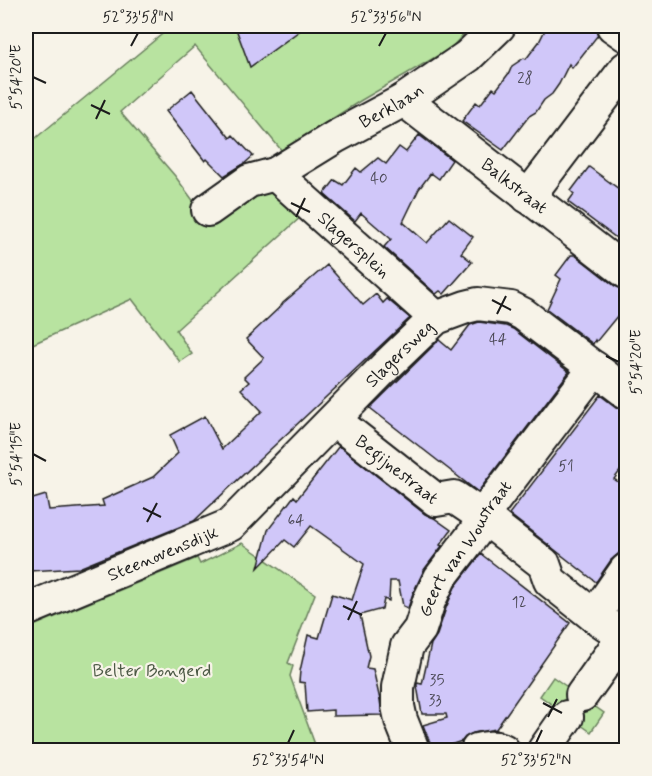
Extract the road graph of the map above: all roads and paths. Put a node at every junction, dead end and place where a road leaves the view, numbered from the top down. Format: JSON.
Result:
{"nodes":[{"id":1,"x":499,"y":26,"type":"edge"},
{"id":2,"x":614,"y":26,"type":"edge"},
{"id":3,"x":627,"y":35,"type":"edge"},
{"id":4,"x":627,"y":68,"type":"edge"},
{"id":5,"x":404,"y":100,"type":"junction"},
{"id":6,"x":275,"y":174,"type":"junction"},
{"id":7,"x":528,"y":197,"type":"junction"},
{"id":8,"x":208,"y":210,"type":"dead end"},
{"id":9,"x":627,"y":272,"type":"edge"},
{"id":10,"x":436,"y":318,"type":"junction"},
{"id":11,"x":595,"y":368,"type":"junction"},
{"id":12,"x":627,"y":392,"type":"edge"},
{"id":13,"x":334,"y":420,"type":"junction"},
{"id":14,"x":482,"y":516,"type":"junction"},
{"id":15,"x":627,"y":570,"type":"edge"},
{"id":16,"x":26,"y":610,"type":"edge"},
{"id":17,"x":594,"y":616,"type":"junction"},
{"id":18,"x":625,"y":637,"type":"edge"},
{"id":19,"x":413,"y":750,"type":"edge"},
{"id":20,"x":477,"y":750,"type":"edge"},
{"id":21,"x":503,"y":750,"type":"edge"},
{"id":22,"x":544,"y":750,"type":"edge"}],
"edges":[{"from":1,"to":5,"type":"street","name":"Berklaan"},
{"from":2,"to":3,"type":"street"},
{"from":4,"to":7,"type":"street"},
{"from":5,"to":6,"type":"street","name":"Berklaan"},
{"from":5,"to":7,"type":"street","name":"Balkstraat"},
{"from":6,"to":8,"type":"street"},
{"from":6,"to":10,"type":"street","name":"Slagersplein"},
{"from":7,"to":9,"type":"street","name":"Balkstraat"},
{"from":10,"to":11,"type":"street","name":"Slagersweg"},
{"from":10,"to":13,"type":"street","name":"Slagersweg"},
{"from":11,"to":12,"type":"street","name":"Slagersweg"},
{"from":11,"to":14,"type":"street","name":"Geert van Woustraat"},
{"from":13,"to":14,"type":"street","name":"Begijnestraat"},
{"from":13,"to":16,"type":"street","name":"Steenovensdijk"},
{"from":14,"to":17,"type":"street","name":"Begijnestraat"},
{"from":14,"to":19,"type":"street","name":"Geert van Woustraat"},
{"from":15,"to":17,"type":"street"},
{"from":17,"to":18,"type":"street","name":"Begijnestraat"},
{"from":18,"to":22,"type":"street"},
{"from":20,"to":21,"type":"street"}]}
